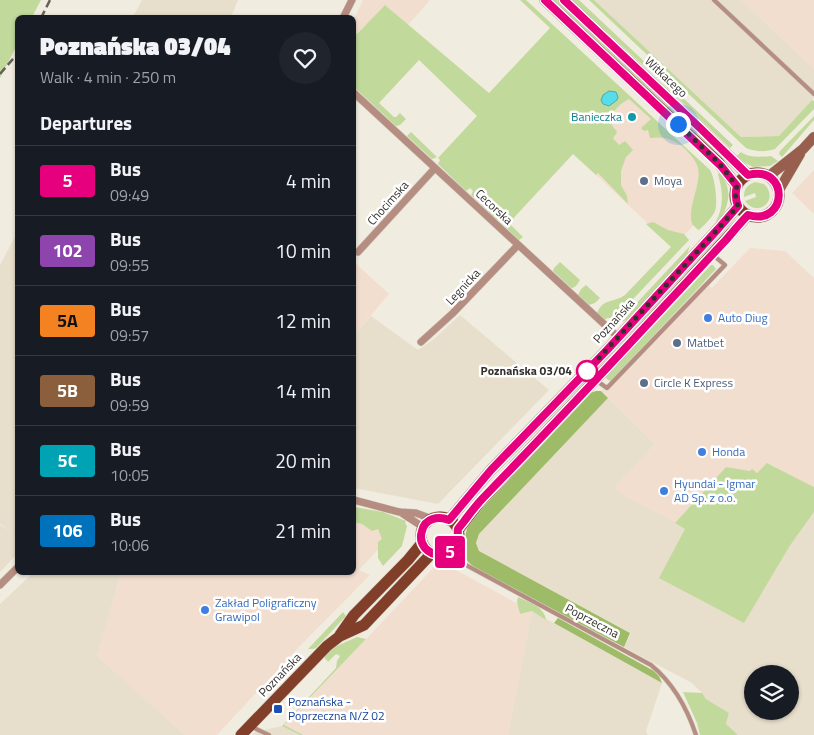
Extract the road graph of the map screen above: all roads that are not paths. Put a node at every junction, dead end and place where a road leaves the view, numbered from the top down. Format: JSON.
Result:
{"nodes":[{"id":1,"x":352,"y":0,"type":"edge"},
{"id":2,"x":545,"y":0,"type":"edge"},
{"id":3,"x":564,"y":0,"type":"edge"},
{"id":4,"x":714,"y":0,"type":"edge"},
{"id":5,"x":344,"y":15,"type":"edge"},
{"id":6,"x":814,"y":94,"type":"edge"},
{"id":7,"x":356,"y":96,"type":"edge"},
{"id":8,"x":814,"y":137,"type":"edge"},
{"id":9,"x":803,"y":149,"type":"junction"},
{"id":10,"x":435,"y":168,"type":"junction"},
{"id":11,"x":748,"y":175,"type":"junction"},
{"id":12,"x":769,"y":176,"type":"junction"},
{"id":13,"x":737,"y":186,"type":"junction"},
{"id":14,"x":779,"y":190,"type":"junction"},
{"id":15,"x":738,"y":206,"type":"junction"},
{"id":16,"x":748,"y":215,"type":"junction"},
{"id":17,"x":518,"y":245,"type":"junction"},
{"id":18,"x":358,"y":252,"type":"dead end"},
{"id":19,"x":713,"y":255,"type":"junction"},
{"id":20,"x":618,"y":337,"type":"junction"},
{"id":21,"x":421,"y":342,"type":"dead end"},
{"id":22,"x":595,"y":380,"type":"junction"},
{"id":23,"x":356,"y":501,"type":"edge"},
{"id":24,"x":399,"y":512,"type":"junction"},
{"id":25,"x":432,"y":519,"type":"junction"},
{"id":26,"x":449,"y":520,"type":"junction"},
{"id":27,"x":423,"y":528,"type":"junction"},
{"id":28,"x":458,"y":530,"type":"junction"},
{"id":29,"x":422,"y":543,"type":"junction"},
{"id":30,"x":451,"y":551,"type":"junction"},
{"id":31,"x":432,"y":554,"type":"junction"},
{"id":32,"x":15,"y":570,"type":"edge"},
{"id":33,"x":0,"y":584,"type":"edge"},
{"id":34,"x":340,"y":636,"type":"junction"},
{"id":35,"x":250,"y":726,"type":"junction"},
{"id":36,"x":242,"y":735,"type":"edge"},
{"id":37,"x":270,"y":735,"type":"edge"},
{"id":38,"x":696,"y":735,"type":"edge"}],
"edges":[{"from":1,"to":5,"type":"street"},
{"from":2,"to":13,"type":"main road"},
{"from":3,"to":11,"type":"main road","name":"Witkacego"},
{"from":4,"to":6,"type":"lane"},
{"from":7,"to":10,"type":"street","name":"Cecorska"},
{"from":8,"to":9,"type":"main road"},
{"from":9,"to":12,"type":"main road"},
{"from":9,"to":14,"type":"main road"},
{"from":10,"to":17,"type":"street","name":"Cecorska"},
{"from":10,"to":18,"type":"street","name":"Chocimska"},
{"from":11,"to":12,"type":"main road"},
{"from":11,"to":13,"type":"main road"},
{"from":12,"to":14,"type":"main road"},
{"from":13,"to":15,"type":"main road"},
{"from":14,"to":16,"type":"main road"},
{"from":15,"to":16,"type":"main road"},
{"from":15,"to":20,"type":"main road","name":"Poznańska"},
{"from":16,"to":19,"type":"main road"},
{"from":17,"to":20,"type":"street","name":"Cecorska"},
{"from":17,"to":21,"type":"street","name":"Legnicka"},
{"from":19,"to":22,"type":"main road"},
{"from":19,"to":22,"type":"lane"},
{"from":20,"to":26,"type":"main road","name":"Poznańska"},
{"from":22,"to":28,"type":"main road"},
{"from":23,"to":24,"type":"street"},
{"from":24,"to":25,"type":"street"},
{"from":24,"to":27,"type":"street"},
{"from":25,"to":26,"type":"main road"},
{"from":25,"to":27,"type":"main road"},
{"from":26,"to":28,"type":"main road"},
{"from":27,"to":29,"type":"main road"},
{"from":28,"to":30,"type":"main road"},
{"from":29,"to":31,"type":"main road"},
{"from":29,"to":34,"type":"main road","name":"Poznańska"},
{"from":30,"to":31,"type":"main road"},
{"from":30,"to":38,"type":"lane","name":"Poprzeczna"},
{"from":31,"to":34,"type":"main road","name":"Poznańska"},
{"from":32,"to":33,"type":"street"},
{"from":34,"to":35,"type":"main road","name":"Poznańska"},
{"from":35,"to":36,"type":"main road","name":"Poznańska"},
{"from":35,"to":37,"type":"lane"}]}
